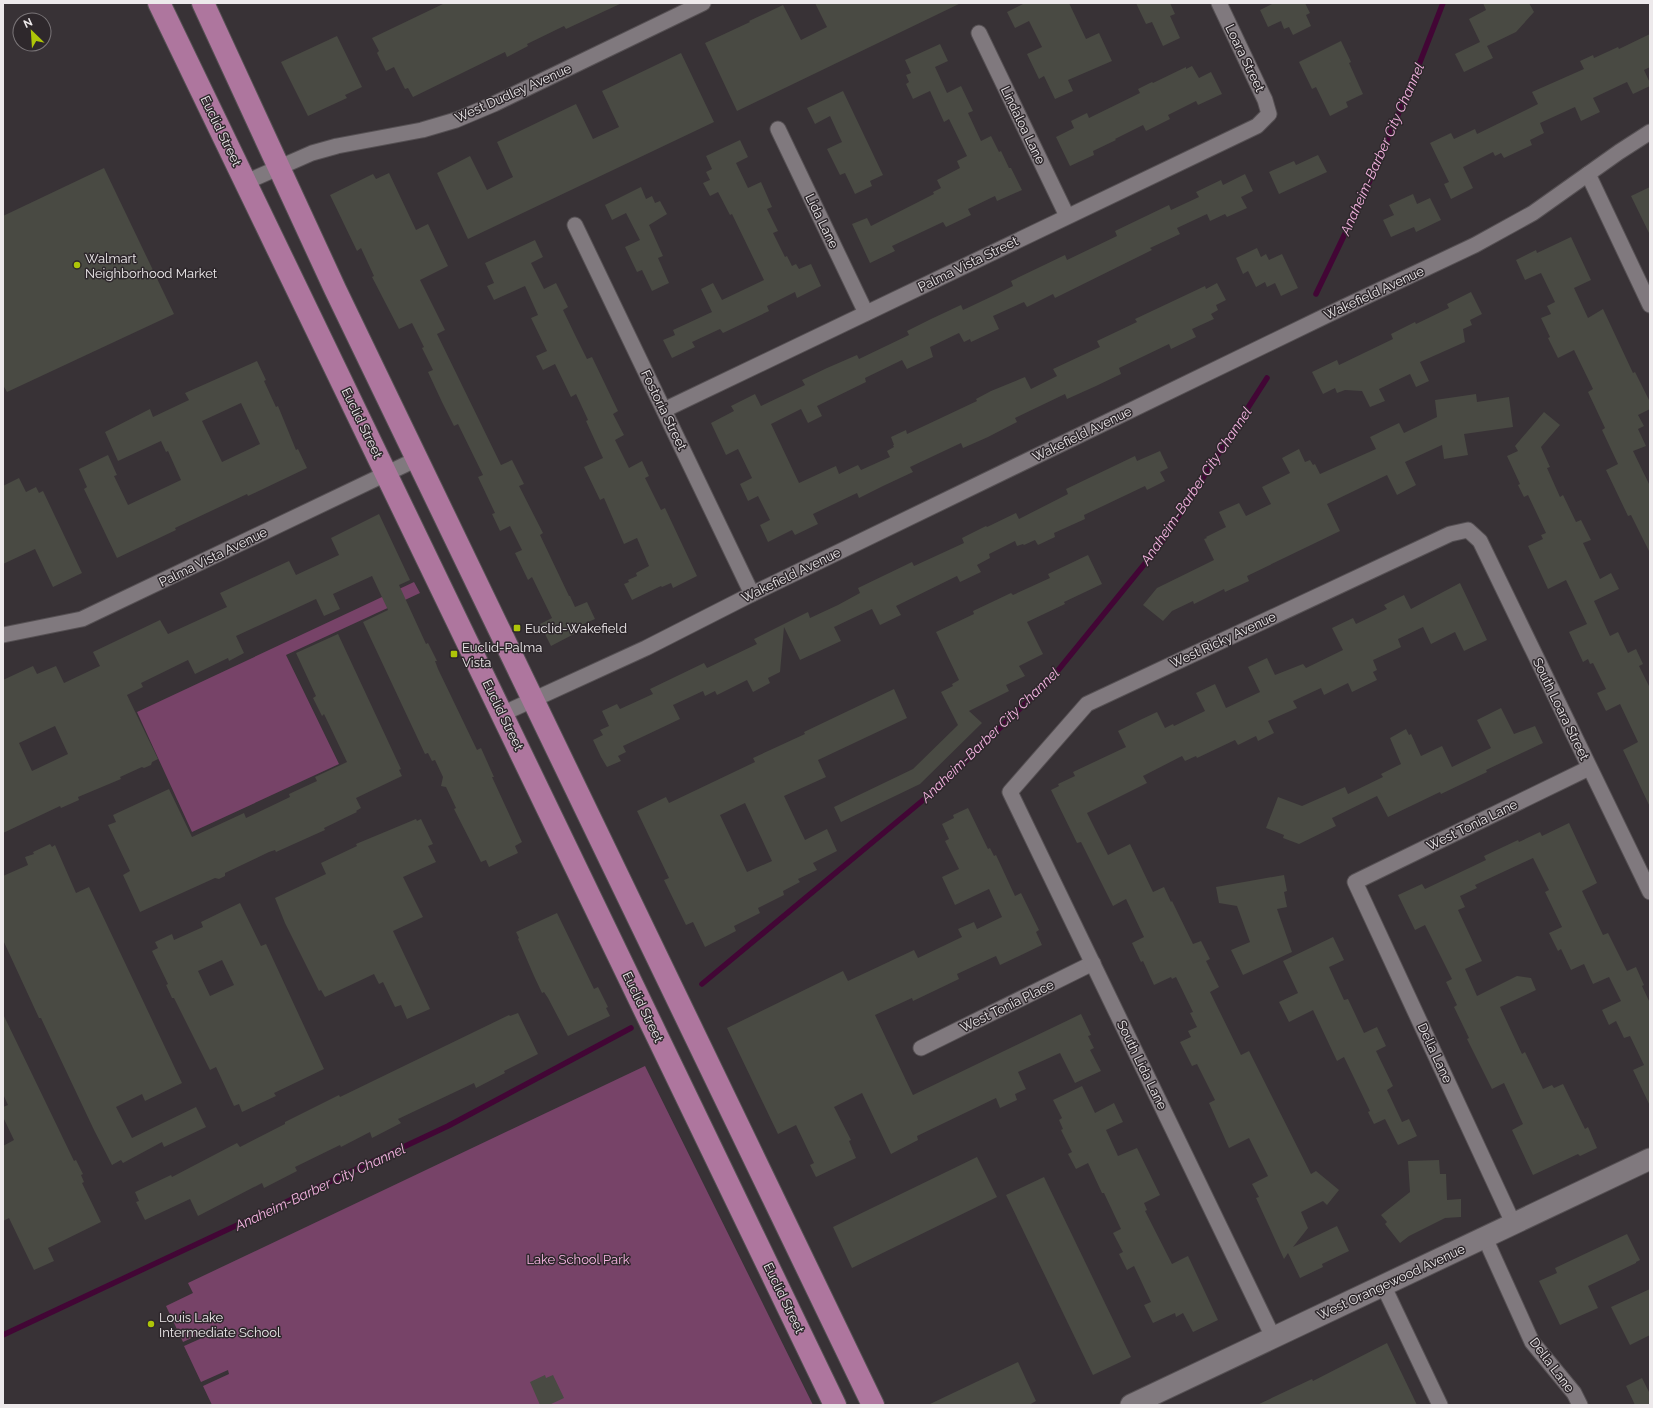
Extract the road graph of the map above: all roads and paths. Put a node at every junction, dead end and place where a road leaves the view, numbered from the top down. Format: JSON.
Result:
{"nodes":[{"id":1,"x":159,"y":3,"type":"edge"},
{"id":2,"x":203,"y":3,"type":"edge"},
{"id":3,"x":703,"y":3,"type":"edge"},
{"id":4,"x":1219,"y":3,"type":"edge"},
{"id":5,"x":979,"y":33,"type":"dead end"},
{"id":6,"x":1269,"y":114,"type":"joint"},
{"id":7,"x":778,"y":129,"type":"dead end"},
{"id":8,"x":1650,"y":132,"type":"edge"},
{"id":9,"x":278,"y":167,"type":"junction"},
{"id":10,"x":1588,"y":174,"type":"junction"},
{"id":11,"x":246,"y":182,"type":"junction"},
{"id":12,"x":1067,"y":216,"type":"junction"},
{"id":13,"x":575,"y":225,"type":"dead end"},
{"id":14,"x":1650,"y":306,"type":"edge"},
{"id":15,"x":866,"y":313,"type":"junction"},
{"id":16,"x":664,"y":410,"type":"junction"},
{"id":17,"x":417,"y":459,"type":"junction"},
{"id":18,"x":386,"y":473,"type":"junction"},
{"id":19,"x":1468,"y":530,"type":"joint"},
{"id":20,"x":752,"y":594,"type":"junction"},
{"id":21,"x":3,"y":635,"type":"edge"},
{"id":22,"x":533,"y":699,"type":"junction"},
{"id":23,"x":502,"y":714,"type":"junction"},
{"id":24,"x":1589,"y":768,"type":"junction"},
{"id":25,"x":1010,"y":792,"type":"joint"},
{"id":26,"x":1355,"y":882,"type":"joint"},
{"id":27,"x":1650,"y":892,"type":"edge"},
{"id":28,"x":1093,"y":963,"type":"junction"},
{"id":29,"x":921,"y":1048,"type":"dead end"},
{"id":30,"x":1650,"y":1159,"type":"edge"},
{"id":31,"x":1514,"y":1225,"type":"junction"},
{"id":32,"x":1485,"y":1238,"type":"junction"},
{"id":33,"x":1383,"y":1285,"type":"junction"},
{"id":34,"x":1273,"y":1337,"type":"junction"},
{"id":35,"x":836,"y":1405,"type":"edge"},
{"id":36,"x":874,"y":1405,"type":"edge"},
{"id":37,"x":1131,"y":1405,"type":"edge"},
{"id":38,"x":1440,"y":1405,"type":"edge"},
{"id":39,"x":1580,"y":1405,"type":"edge"}],
"edges":[{"from":1,"to":11,"type":"main road","name":"Euclid Street"},
{"from":2,"to":9,"type":"main road"},
{"from":3,"to":9,"type":"street","name":"West Dudley Avenue"},
{"from":4,"to":6,"type":"street","name":"Loara Street"},
{"from":5,"to":12,"type":"street","name":"Lindaloa Lane"},
{"from":6,"to":12,"type":"street","name":"Palma Vista Street"},
{"from":7,"to":15,"type":"street","name":"Lida Lane"},
{"from":8,"to":10,"type":"street","name":"Wakefield Avenue"},
{"from":9,"to":11,"type":"street","name":"West Dudley Avenue"},
{"from":9,"to":17,"type":"main road"},
{"from":10,"to":14,"type":"street"},
{"from":10,"to":20,"type":"street","name":"Wakefield Avenue"},
{"from":11,"to":18,"type":"main road","name":"Euclid Street"},
{"from":12,"to":15,"type":"street","name":"Palma Vista Street"},
{"from":13,"to":16,"type":"street","name":"Fostoria Street"},
{"from":15,"to":16,"type":"street","name":"Palma Vista Street"},
{"from":16,"to":20,"type":"street","name":"Fostoria Street"},
{"from":17,"to":18,"type":"street","name":"Palma Vista Avenue"},
{"from":17,"to":22,"type":"main road"},
{"from":18,"to":21,"type":"street","name":"Palma Vista Avenue"},
{"from":18,"to":23,"type":"main road","name":"Euclid Street"},
{"from":19,"to":24,"type":"street","name":"South Loara Street"},
{"from":19,"to":25,"type":"street","name":"West Ricky Avenue"},
{"from":20,"to":22,"type":"street","name":"Wakefield Avenue"},
{"from":22,"to":23,"type":"street","name":"Wakefield Avenue"},
{"from":22,"to":36,"type":"main road"},
{"from":23,"to":35,"type":"main road","name":"Euclid Street"},
{"from":24,"to":26,"type":"street","name":"West Tonia Lane"},
{"from":24,"to":27,"type":"street","name":"South Loara Street"},
{"from":25,"to":28,"type":"street","name":"South Lida Lane"},
{"from":26,"to":31,"type":"street","name":"Della Lane"},
{"from":28,"to":29,"type":"street","name":"West Tonia Place"},
{"from":28,"to":34,"type":"street","name":"South Lida Lane"},
{"from":30,"to":31,"type":"main road","name":"West Orangewood Avenue"},
{"from":31,"to":32,"type":"main road","name":"West Orangewood Avenue"},
{"from":32,"to":33,"type":"main road","name":"West Orangewood Avenue"},
{"from":32,"to":39,"type":"street","name":"Della Lane"},
{"from":33,"to":34,"type":"main road","name":"West Orangewood Avenue"},
{"from":33,"to":38,"type":"street"},
{"from":34,"to":37,"type":"main road","name":"West Orangewood Avenue"}]}
